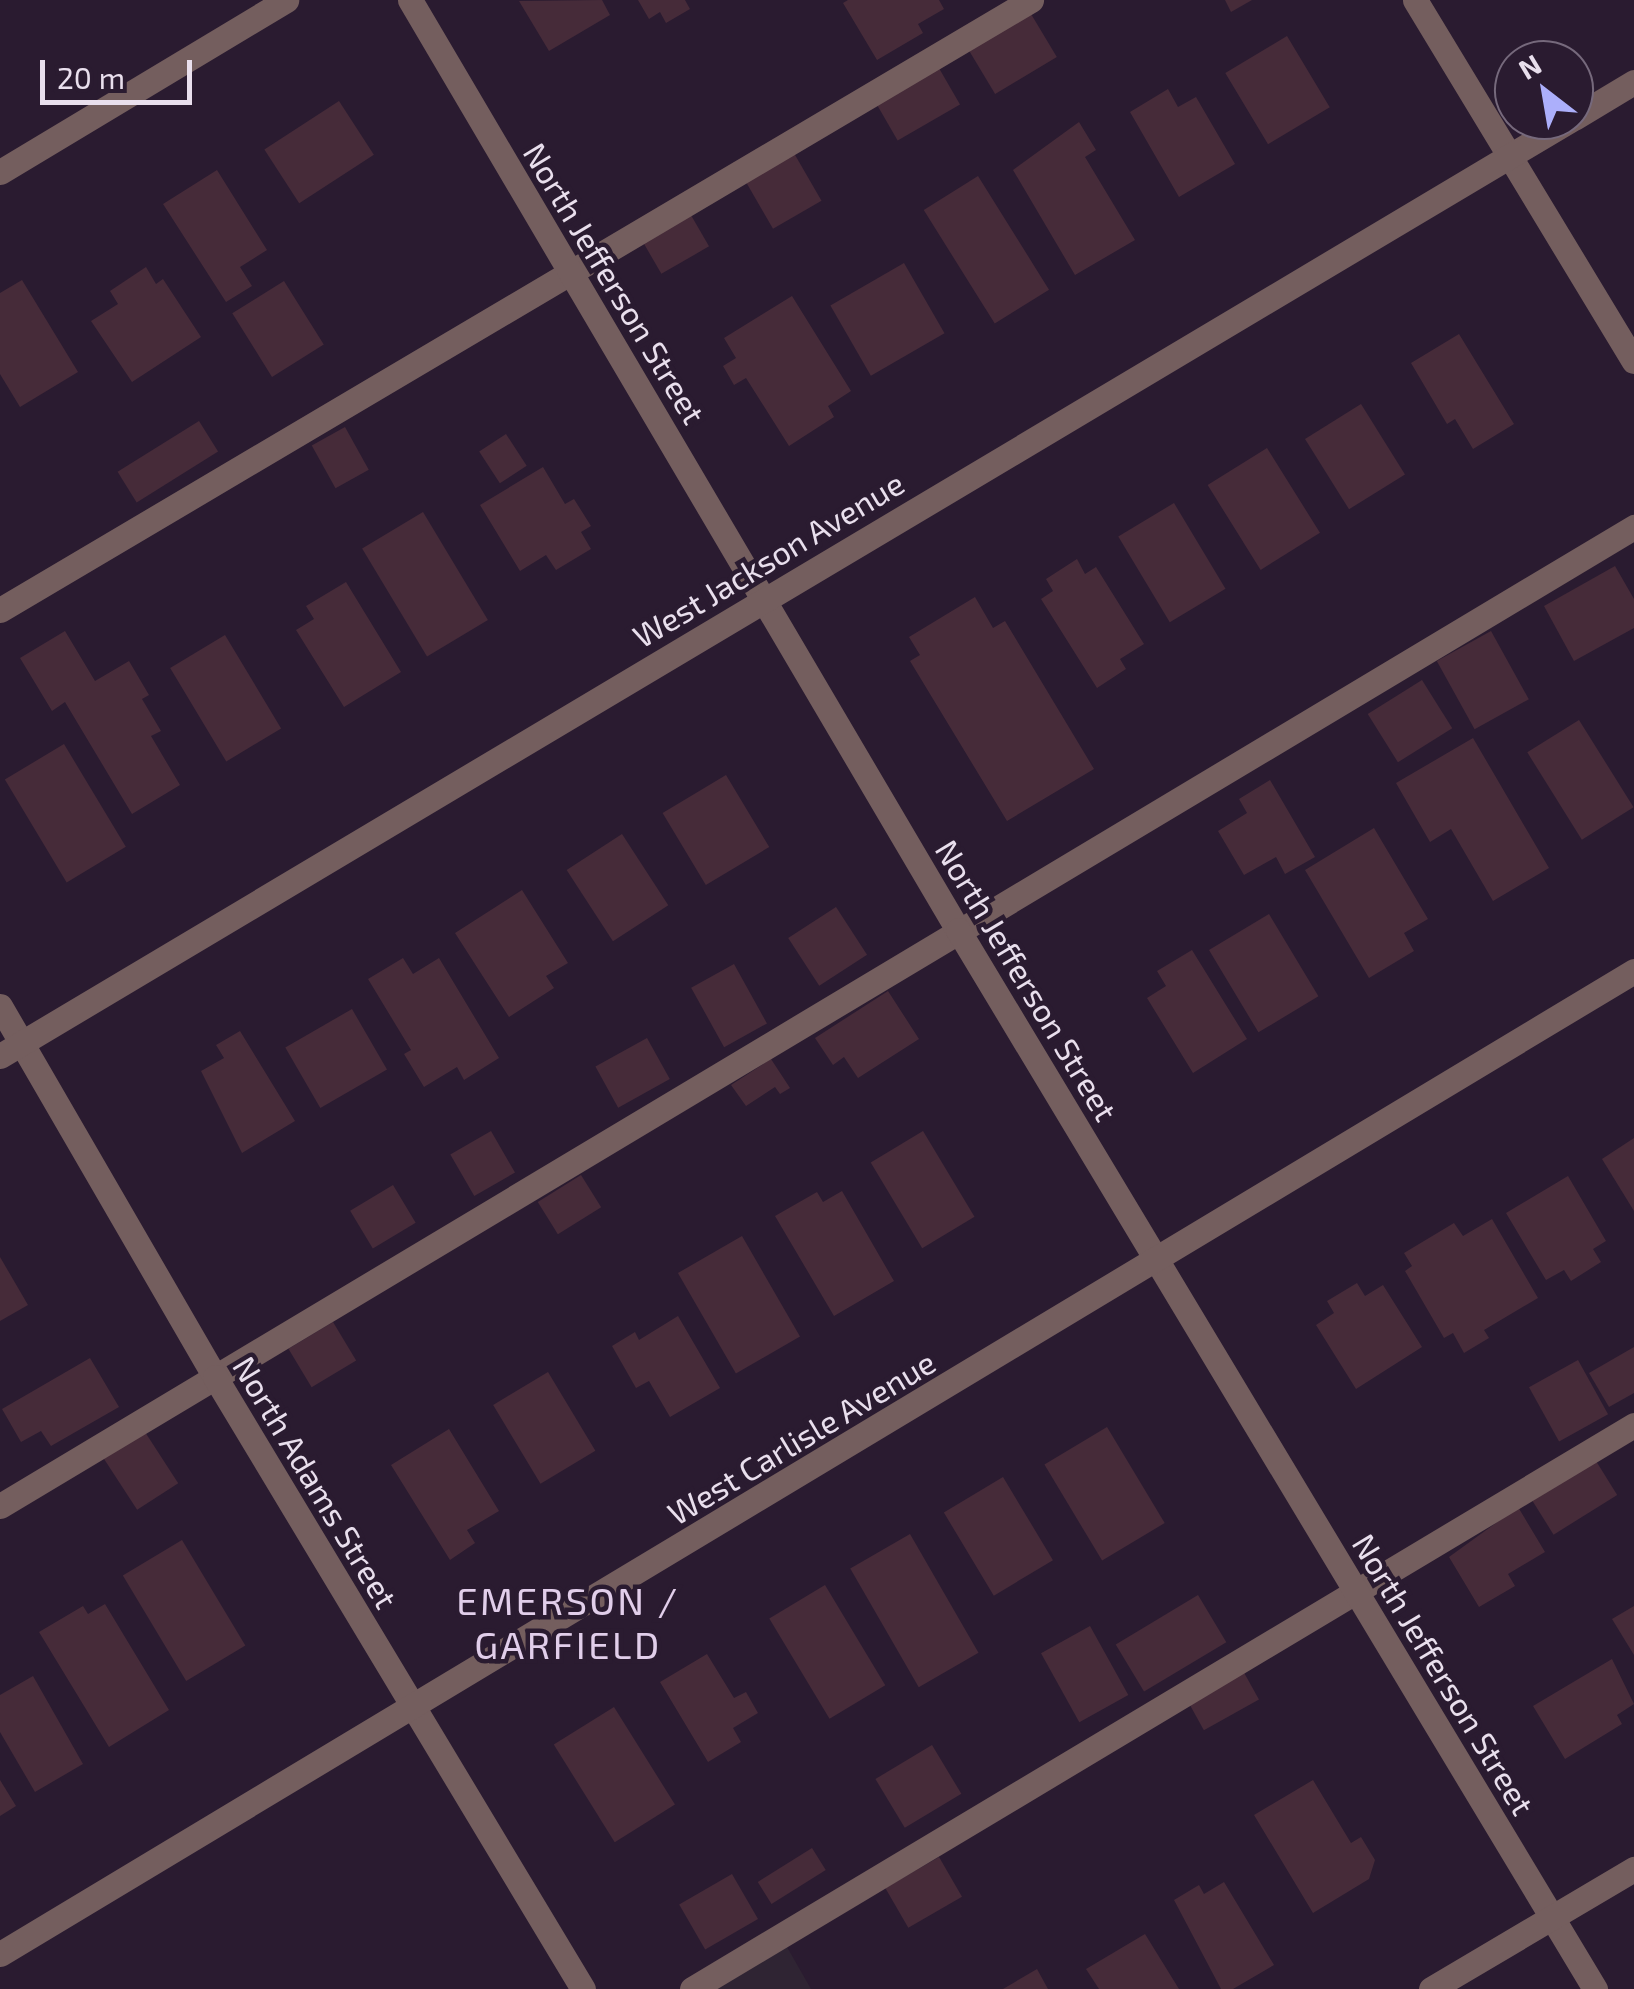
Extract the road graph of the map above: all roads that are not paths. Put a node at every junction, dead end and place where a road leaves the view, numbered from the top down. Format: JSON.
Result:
{"nodes":[{"id":1,"x":286,"y":0,"type":"edge"},
{"id":2,"x":410,"y":0,"type":"edge"},
{"id":3,"x":1031,"y":0,"type":"edge"},
{"id":4,"x":1415,"y":0,"type":"edge"},
{"id":5,"x":1634,"y":82,"type":"edge"},
{"id":6,"x":1594,"y":106,"type":"edge"},
{"id":7,"x":1537,"y":140,"type":"edge"},
{"id":8,"x":1508,"y":157,"type":"junction"},
{"id":9,"x":0,"y":172,"type":"edge"},
{"id":10,"x":572,"y":276,"type":"junction"},
{"id":11,"x":1634,"y":362,"type":"edge"},
{"id":12,"x":1634,"y":527,"type":"edge"},
{"id":13,"x":764,"y":598,"type":"junction"},
{"id":14,"x":0,"y":610,"type":"edge"},
{"id":15,"x":958,"y":930,"type":"junction"},
{"id":16,"x":1634,"y":972,"type":"edge"},
{"id":17,"x":0,"y":1006,"type":"edge"},
{"id":18,"x":11,"y":1049,"type":"edge"},
{"id":19,"x":1157,"y":1260,"type":"junction"},
{"id":20,"x":214,"y":1377,"type":"junction"},
{"id":21,"x":1634,"y":1425,"type":"edge"},
{"id":22,"x":0,"y":1506,"type":"edge"},
{"id":23,"x":1358,"y":1592,"type":"junction"},
{"id":24,"x":414,"y":1707,"type":"junction"},
{"id":25,"x":1634,"y":1869,"type":"edge"},
{"id":26,"x":1551,"y":1918,"type":"junction"},
{"id":27,"x":0,"y":1954,"type":"edge"},
{"id":28,"x":584,"y":1989,"type":"edge"},
{"id":29,"x":692,"y":1989,"type":"edge"},
{"id":30,"x":1431,"y":1989,"type":"edge"},
{"id":31,"x":1595,"y":1989,"type":"edge"}],
"edges":[{"from":1,"to":9,"type":"street"},
{"from":2,"to":10,"type":"street","name":"North Jefferson Street"},
{"from":3,"to":10,"type":"street"},
{"from":4,"to":8,"type":"street"},
{"from":5,"to":6,"type":"street","name":"West Jackson Avenue"},
{"from":7,"to":8,"type":"street","name":"West Jackson Avenue"},
{"from":8,"to":11,"type":"street"},
{"from":8,"to":13,"type":"street","name":"West Jackson Avenue"},
{"from":10,"to":13,"type":"street","name":"North Jefferson Street"},
{"from":10,"to":14,"type":"street"},
{"from":12,"to":15,"type":"street"},
{"from":13,"to":15,"type":"street","name":"North Jefferson Street"},
{"from":13,"to":18,"type":"street","name":"West Jackson Avenue"},
{"from":15,"to":19,"type":"street","name":"North Jefferson Street"},
{"from":15,"to":20,"type":"street"},
{"from":16,"to":19,"type":"street","name":"West Carlisle Avenue"},
{"from":17,"to":18,"type":"street","name":"North Adams Street"},
{"from":18,"to":20,"type":"street","name":"North Adams Street"},
{"from":19,"to":23,"type":"street","name":"North Jefferson Street"},
{"from":19,"to":24,"type":"street","name":"West Carlisle Avenue"},
{"from":20,"to":22,"type":"street"},
{"from":20,"to":24,"type":"street","name":"North Adams Street"},
{"from":21,"to":23,"type":"street"},
{"from":23,"to":26,"type":"street","name":"North Jefferson Street"},
{"from":23,"to":29,"type":"street"},
{"from":24,"to":27,"type":"street","name":"West Carlisle Avenue"},
{"from":24,"to":28,"type":"street","name":"North Adams Street"},
{"from":25,"to":26,"type":"street"},
{"from":26,"to":30,"type":"street"},
{"from":26,"to":31,"type":"street","name":"North Jefferson Street"}]}
